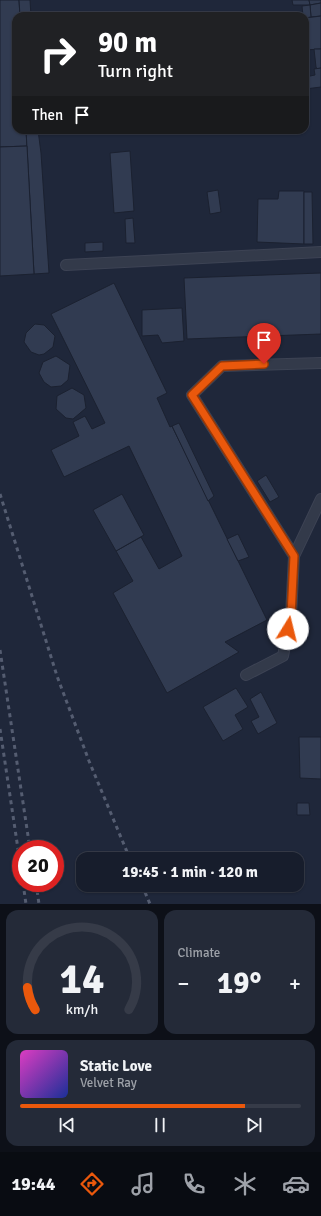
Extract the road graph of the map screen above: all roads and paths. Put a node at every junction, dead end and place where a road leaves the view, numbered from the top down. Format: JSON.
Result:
{"nodes":[{"id":1,"x":321,"y":252,"type":"edge"},
{"id":2,"x":66,"y":265,"type":"dead end"},
{"id":3,"x":321,"y":363,"type":"edge"},
{"id":4,"x":321,"y":499,"type":"edge"},
{"id":5,"x":294,"y":556,"type":"junction"},
{"id":6,"x":246,"y":675,"type":"dead end"}],
"edges":[{"from":1,"to":2,"type":"lane"},
{"from":3,"to":5,"type":"lane"},
{"from":4,"to":5,"type":"lane"},
{"from":5,"to":6,"type":"lane"}]}
